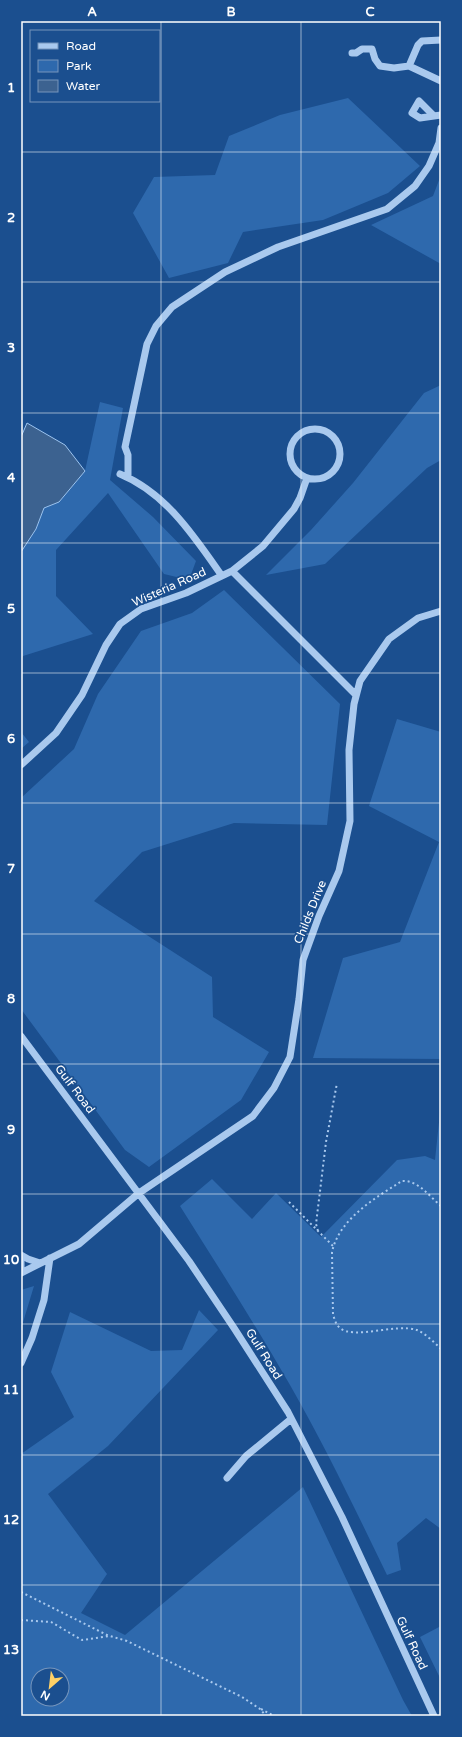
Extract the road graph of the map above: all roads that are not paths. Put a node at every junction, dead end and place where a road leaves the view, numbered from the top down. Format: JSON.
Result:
{"nodes":[{"id":1,"x":441,"y":40,"type":"edge"},
{"id":2,"x":352,"y":53,"type":"dead end"},
{"id":3,"x":409,"y":66,"type":"junction"},
{"id":4,"x":441,"y":81,"type":"edge"},
{"id":5,"x":441,"y":128,"type":"edge"},
{"id":6,"x":120,"y":474,"type":"dead end"},
{"id":7,"x":128,"y":477,"type":"junction"},
{"id":8,"x":306,"y":478,"type":"junction"},
{"id":9,"x":232,"y":571,"type":"junction"},
{"id":10,"x":222,"y":576,"type":"junction"},
{"id":11,"x":441,"y":611,"type":"edge"},
{"id":12,"x":356,"y":695,"type":"junction"},
{"id":13,"x":21,"y":765,"type":"edge"},
{"id":14,"x":21,"y":1036,"type":"edge"},
{"id":15,"x":139,"y":1192,"type":"junction"},
{"id":16,"x":21,"y":1256,"type":"edge"},
{"id":17,"x":50,"y":1258,"type":"junction"},
{"id":18,"x":40,"y":1263,"type":"junction"},
{"id":19,"x":21,"y":1267,"type":"edge"},
{"id":20,"x":21,"y":1273,"type":"edge"},
{"id":21,"x":21,"y":1363,"type":"edge"},
{"id":22,"x":291,"y":1420,"type":"junction"},
{"id":23,"x":227,"y":1478,"type":"dead end"},
{"id":24,"x":434,"y":1716,"type":"edge"}],
"edges":[{"from":1,"to":3,"type":"street"},
{"from":2,"to":3,"type":"street"},
{"from":3,"to":4,"type":"street"},
{"from":5,"to":7,"type":"street"},
{"from":6,"to":7,"type":"street"},
{"from":7,"to":10,"type":"street"},
{"from":8,"to":8,"type":"street"},
{"from":8,"to":9,"type":"street","name":"Wisteria Road"},
{"from":9,"to":10,"type":"street","name":"Wisteria Road"},
{"from":9,"to":12,"type":"street"},
{"from":10,"to":13,"type":"street","name":"Wisteria Road"},
{"from":11,"to":12,"type":"street","name":"Childs Drive"},
{"from":12,"to":15,"type":"street","name":"Childs Drive"},
{"from":14,"to":15,"type":"street","name":"Gulf Road"},
{"from":15,"to":17,"type":"street","name":"Childs Drive"},
{"from":15,"to":22,"type":"street","name":"Gulf Road"},
{"from":16,"to":18,"type":"street"},
{"from":16,"to":19,"type":"street"},
{"from":17,"to":18,"type":"street","name":"Childs Drive"},
{"from":17,"to":21,"type":"street"},
{"from":18,"to":20,"type":"street","name":"Childs Drive"},
{"from":22,"to":23,"type":"street"},
{"from":22,"to":24,"type":"street","name":"Gulf Road"}]}
